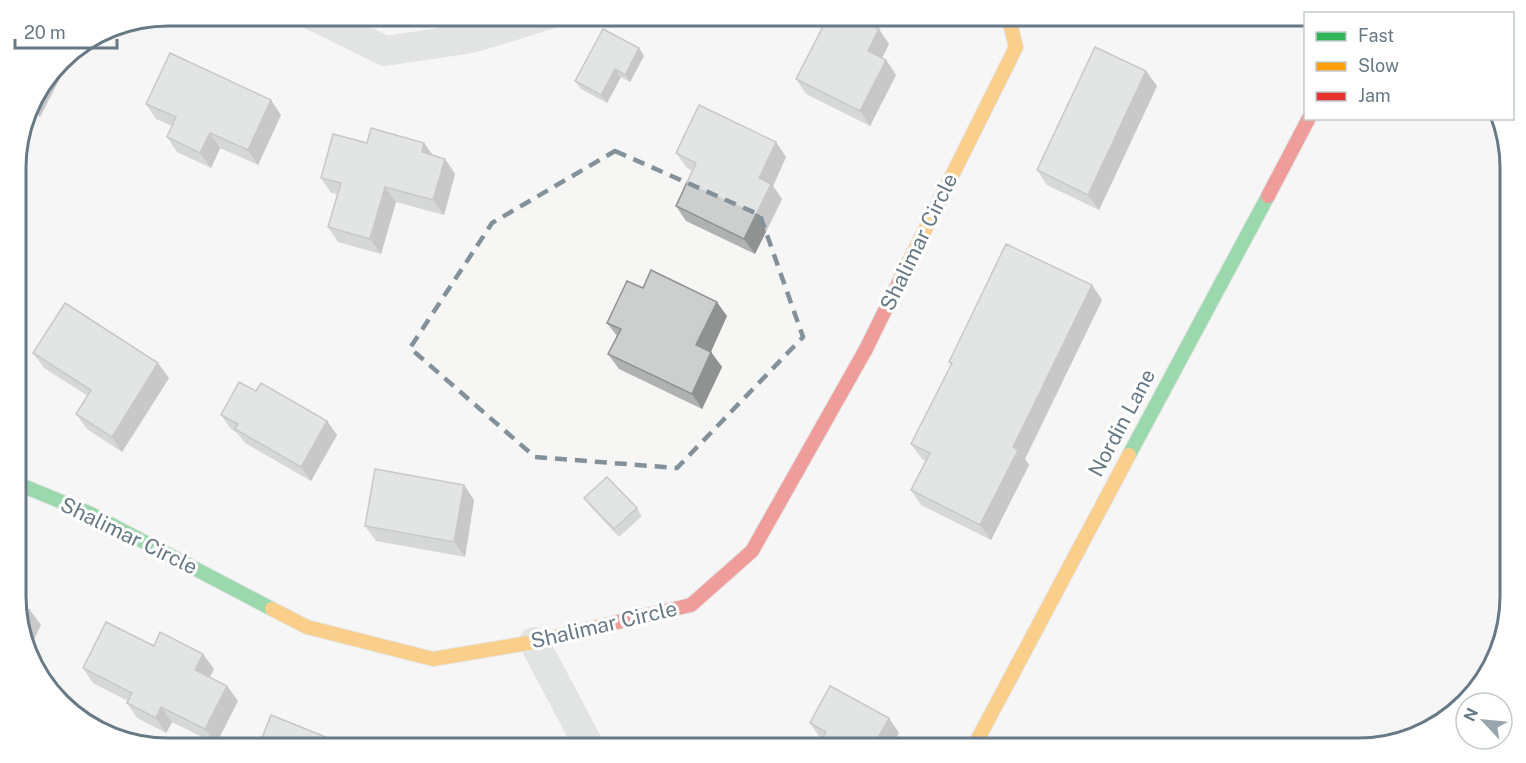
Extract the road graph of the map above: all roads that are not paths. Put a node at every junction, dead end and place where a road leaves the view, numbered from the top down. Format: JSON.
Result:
{"nodes":[{"id":1,"x":334,"y":26,"type":"edge"},
{"id":2,"x":511,"y":26,"type":"edge"},
{"id":3,"x":1011,"y":26,"type":"edge"},
{"id":4,"x":1308,"y":120,"type":"edge"},
{"id":5,"x":26,"y":487,"type":"edge"},
{"id":6,"x":534,"y":642,"type":"junction"},
{"id":7,"x":979,"y":737,"type":"edge"},
{"id":8,"x":585,"y":738,"type":"edge"}],
"edges":[{"from":1,"to":2,"type":"street"},
{"from":3,"to":6,"type":"street","name":"Shalimar Circle"},
{"from":4,"to":7,"type":"street","name":"Nordin Lane"},
{"from":5,"to":6,"type":"street","name":"Shalimar Circle"},
{"from":6,"to":8,"type":"street"}]}
